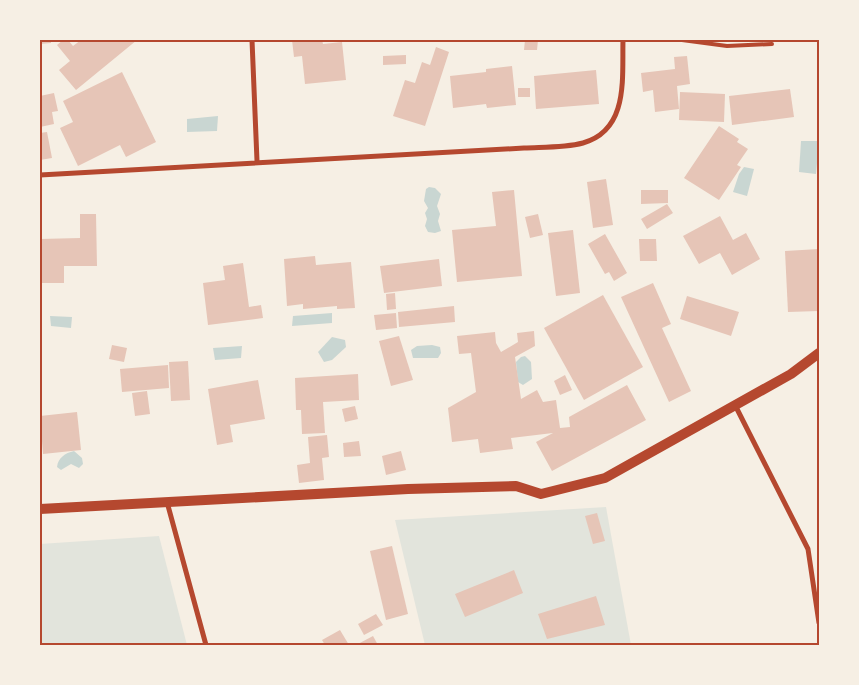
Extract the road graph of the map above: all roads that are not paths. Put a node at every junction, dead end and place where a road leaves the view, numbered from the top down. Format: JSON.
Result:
{"nodes":[{"id":1,"x":252,"y":40,"type":"edge"},
{"id":2,"x":622,"y":40,"type":"edge"},
{"id":3,"x":682,"y":40,"type":"edge"},
{"id":4,"x":772,"y":44,"type":"dead end"},
{"id":5,"x":257,"y":162,"type":"junction"},
{"id":6,"x":40,"y":175,"type":"edge"},
{"id":7,"x":819,"y":353,"type":"edge"},
{"id":8,"x":734,"y":404,"type":"junction"},
{"id":9,"x":167,"y":501,"type":"junction"},
{"id":10,"x":40,"y":509,"type":"edge"},
{"id":11,"x":819,"y":622,"type":"edge"},
{"id":12,"x":206,"y":645,"type":"edge"}],
"edges":[{"from":1,"to":5,"type":"street"},
{"from":2,"to":5,"type":"street"},
{"from":3,"to":4,"type":"lane"},
{"from":5,"to":6,"type":"street"},
{"from":7,"to":8,"type":"main road"},
{"from":8,"to":9,"type":"main road"},
{"from":8,"to":11,"type":"street"},
{"from":9,"to":10,"type":"main road"},
{"from":9,"to":12,"type":"street"}]}
